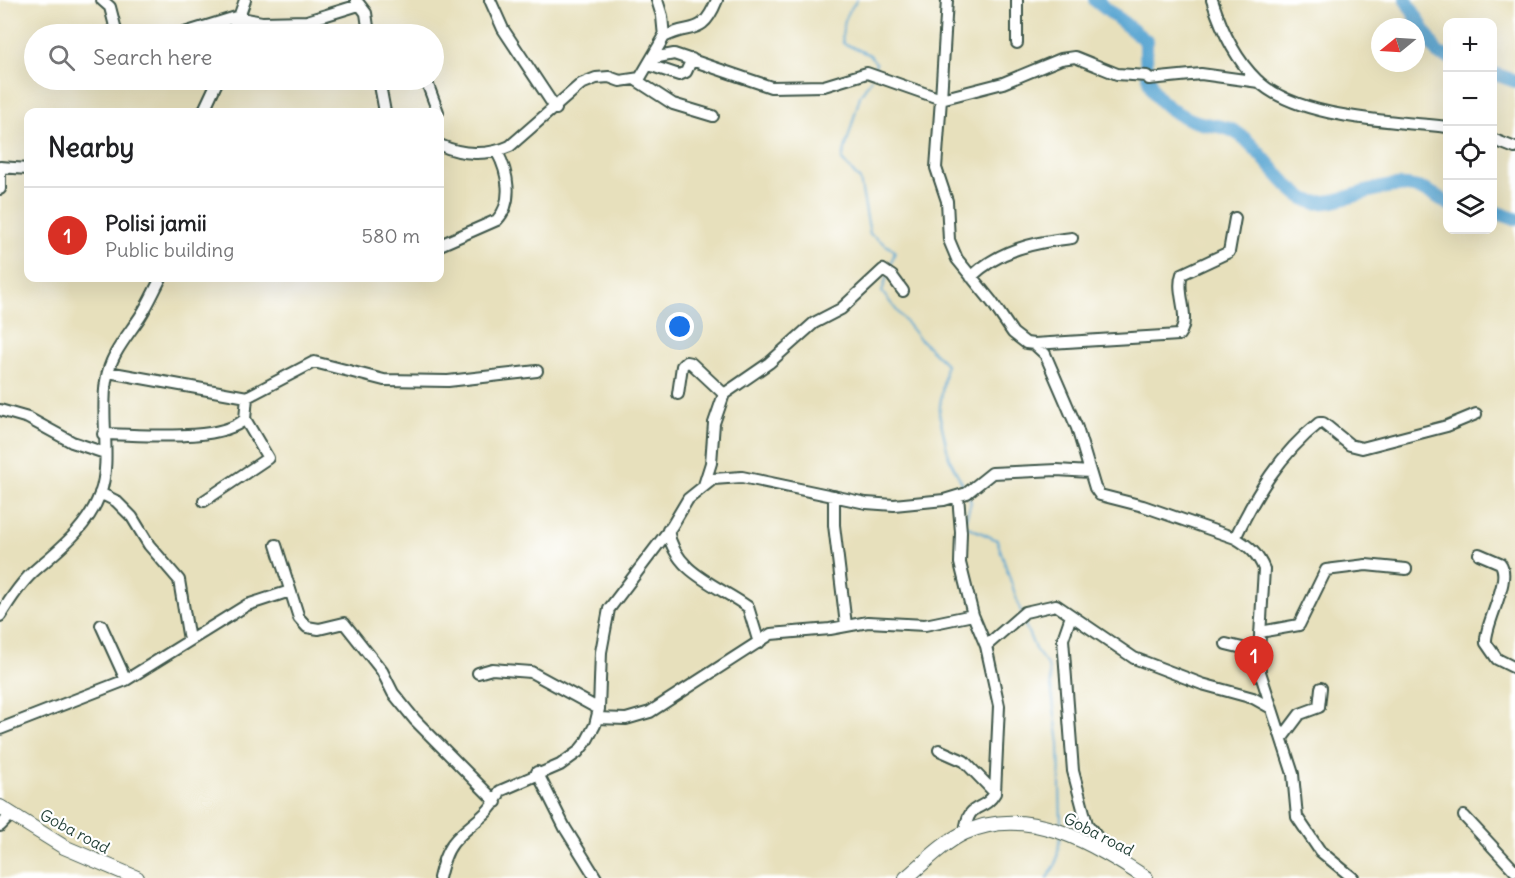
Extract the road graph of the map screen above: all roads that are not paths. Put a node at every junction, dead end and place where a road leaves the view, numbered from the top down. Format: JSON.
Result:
{"nodes":[{"id":1,"x":102,"y":0,"type":"edge"},
{"id":2,"x":245,"y":0,"type":"edge"},
{"id":3,"x":490,"y":0,"type":"edge"},
{"id":4,"x":657,"y":0,"type":"edge"},
{"id":5,"x":717,"y":0,"type":"edge"},
{"id":6,"x":947,"y":0,"type":"edge"},
{"id":7,"x":1017,"y":0,"type":"edge"},
{"id":8,"x":1212,"y":0,"type":"edge"},
{"id":9,"x":357,"y":2,"type":"edge"},
{"id":10,"x":240,"y":18,"type":"junction"},
{"id":11,"x":114,"y":24,"type":"edge"},
{"id":12,"x":218,"y":24,"type":"edge"},
{"id":13,"x":237,"y":24,"type":"edge"},
{"id":14,"x":368,"y":24,"type":"edge"},
{"id":15,"x":664,"y":37,"type":"junction"},
{"id":16,"x":1017,"y":43,"type":"dead end"},
{"id":17,"x":692,"y":59,"type":"junction"},
{"id":18,"x":646,"y":69,"type":"junction"},
{"id":19,"x":1259,"y":82,"type":"junction"},
{"id":20,"x":213,"y":90,"type":"edge"},
{"id":21,"x":381,"y":90,"type":"edge"},
{"id":22,"x":430,"y":90,"type":"edge"},
{"id":23,"x":940,"y":99,"type":"junction"},
{"id":24,"x":205,"y":108,"type":"edge"},
{"id":25,"x":384,"y":108,"type":"edge"},
{"id":26,"x":436,"y":108,"type":"edge"},
{"id":27,"x":556,"y":109,"type":"junction"},
{"id":28,"x":712,"y":116,"type":"dead end"},
{"id":29,"x":1443,"y":126,"type":"edge"},
{"id":30,"x":1497,"y":142,"type":"edge"},
{"id":31,"x":444,"y":146,"type":"edge"},
{"id":32,"x":1515,"y":148,"type":"edge"},
{"id":33,"x":497,"y":152,"type":"junction"},
{"id":34,"x":0,"y":167,"type":"edge"},
{"id":35,"x":24,"y":169,"type":"edge"},
{"id":36,"x":0,"y":189,"type":"edge"},
{"id":37,"x":1235,"y":218,"type":"dead end"},
{"id":38,"x":1072,"y":238,"type":"dead end"},
{"id":39,"x":444,"y":243,"type":"edge"},
{"id":40,"x":971,"y":277,"type":"junction"},
{"id":41,"x":159,"y":282,"type":"edge"},
{"id":42,"x":903,"y":291,"type":"dead end"},
{"id":43,"x":1034,"y":344,"type":"junction"},
{"id":44,"x":537,"y":371,"type":"dead end"},
{"id":45,"x":108,"y":372,"type":"junction"},
{"id":46,"x":678,"y":394,"type":"dead end"},
{"id":47,"x":724,"y":394,"type":"junction"},
{"id":48,"x":247,"y":397,"type":"junction"},
{"id":49,"x":0,"y":410,"type":"edge"},
{"id":50,"x":1476,"y":414,"type":"dead end"},
{"id":51,"x":245,"y":419,"type":"junction"},
{"id":52,"x":103,"y":434,"type":"junction"},
{"id":53,"x":105,"y":453,"type":"junction"},
{"id":54,"x":1090,"y":471,"type":"junction"},
{"id":55,"x":704,"y":484,"type":"junction"},
{"id":56,"x":100,"y":493,"type":"junction"},
{"id":57,"x":834,"y":496,"type":"junction"},
{"id":58,"x":958,"y":496,"type":"junction"},
{"id":59,"x":204,"y":501,"type":"dead end"},
{"id":60,"x":668,"y":530,"type":"junction"},
{"id":61,"x":1235,"y":538,"type":"junction"},
{"id":62,"x":276,"y":545,"type":"dead end"},
{"id":63,"x":1479,"y":554,"type":"dead end"},
{"id":64,"x":1406,"y":569,"type":"dead end"},
{"id":65,"x":290,"y":591,"type":"junction"},
{"id":66,"x":974,"y":615,"type":"junction"},
{"id":67,"x":0,"y":616,"type":"edge"},
{"id":68,"x":1071,"y":616,"type":"junction"},
{"id":69,"x":101,"y":625,"type":"dead end"},
{"id":70,"x":846,"y":625,"type":"junction"},
{"id":71,"x":1260,"y":632,"type":"junction"},
{"id":72,"x":189,"y":640,"type":"junction"},
{"id":73,"x":759,"y":643,"type":"junction"},
{"id":74,"x":1226,"y":644,"type":"dead end"},
{"id":75,"x":986,"y":646,"type":"junction"},
{"id":76,"x":1259,"y":652,"type":"junction"},
{"id":77,"x":1515,"y":668,"type":"edge"},
{"id":78,"x":478,"y":673,"type":"dead end"},
{"id":79,"x":126,"y":680,"type":"junction"},
{"id":80,"x":1321,"y":688,"type":"dead end"},
{"id":81,"x":1271,"y":708,"type":"junction"},
{"id":82,"x":598,"y":713,"type":"junction"},
{"id":83,"x":0,"y":729,"type":"edge"},
{"id":84,"x":1282,"y":738,"type":"junction"},
{"id":85,"x":939,"y":750,"type":"dead end"},
{"id":86,"x":537,"y":772,"type":"junction"},
{"id":87,"x":995,"y":793,"type":"junction"},
{"id":88,"x":496,"y":802,"type":"junction"},
{"id":89,"x":5,"y":811,"type":"edge"},
{"id":90,"x":1464,"y":816,"type":"dead end"},
{"id":91,"x":0,"y":826,"type":"edge"},
{"id":92,"x":965,"y":832,"type":"junction"},
{"id":93,"x":1114,"y":857,"type":"junction"},
{"id":94,"x":1515,"y":871,"type":"edge"},
{"id":95,"x":137,"y":878,"type":"edge"},
{"id":96,"x":439,"y":878,"type":"edge"},
{"id":97,"x":596,"y":878,"type":"edge"},
{"id":98,"x":906,"y":878,"type":"edge"},
{"id":99,"x":1146,"y":878,"type":"edge"},
{"id":100,"x":1353,"y":878,"type":"edge"}],
"edges":[{"from":1,"to":11,"type":"street"},
{"from":2,"to":10,"type":"street"},
{"from":3,"to":27,"type":"street"},
{"from":4,"to":15,"type":"street"},
{"from":5,"to":15,"type":"street"},
{"from":6,"to":23,"type":"street"},
{"from":7,"to":16,"type":"street"},
{"from":8,"to":19,"type":"street"},
{"from":9,"to":10,"type":"street"},
{"from":9,"to":14,"type":"street"},
{"from":10,"to":12,"type":"street"},
{"from":10,"to":13,"type":"street"},
{"from":15,"to":18,"type":"street"},
{"from":17,"to":18,"type":"street"},
{"from":17,"to":18,"type":"street"},
{"from":17,"to":23,"type":"street"},
{"from":18,"to":27,"type":"street"},
{"from":18,"to":28,"type":"street"},
{"from":19,"to":23,"type":"street"},
{"from":19,"to":29,"type":"street"},
{"from":20,"to":24,"type":"street"},
{"from":21,"to":25,"type":"street"},
{"from":22,"to":26,"type":"street"},
{"from":23,"to":40,"type":"street"},
{"from":27,"to":33,"type":"street"},
{"from":30,"to":32,"type":"street"},
{"from":31,"to":33,"type":"street"},
{"from":33,"to":39,"type":"street"},
{"from":34,"to":35,"type":"street"},
{"from":34,"to":36,"type":"street"},
{"from":37,"to":43,"type":"street"},
{"from":38,"to":40,"type":"street"},
{"from":40,"to":43,"type":"street"},
{"from":41,"to":45,"type":"street"},
{"from":42,"to":47,"type":"street"},
{"from":43,"to":54,"type":"street"},
{"from":44,"to":48,"type":"street"},
{"from":45,"to":48,"type":"street"},
{"from":45,"to":52,"type":"street"},
{"from":46,"to":47,"type":"street"},
{"from":47,"to":55,"type":"street"},
{"from":48,"to":51,"type":"street"},
{"from":49,"to":53,"type":"street"},
{"from":50,"to":61,"type":"street"},
{"from":51,"to":52,"type":"street"},
{"from":51,"to":59,"type":"street"},
{"from":52,"to":53,"type":"street"},
{"from":53,"to":56,"type":"street"},
{"from":54,"to":58,"type":"street"},
{"from":54,"to":61,"type":"street"},
{"from":55,"to":57,"type":"street"},
{"from":55,"to":60,"type":"street"},
{"from":56,"to":67,"type":"street"},
{"from":56,"to":72,"type":"street"},
{"from":57,"to":58,"type":"street"},
{"from":57,"to":70,"type":"street"},
{"from":58,"to":66,"type":"street"},
{"from":60,"to":73,"type":"street"},
{"from":60,"to":82,"type":"street"},
{"from":61,"to":71,"type":"street"},
{"from":62,"to":65,"type":"street"},
{"from":63,"to":77,"type":"street"},
{"from":64,"to":71,"type":"street"},
{"from":65,"to":72,"type":"street"},
{"from":65,"to":88,"type":"street"},
{"from":66,"to":70,"type":"street"},
{"from":66,"to":75,"type":"street"},
{"from":68,"to":75,"type":"street"},
{"from":68,"to":81,"type":"street"},
{"from":68,"to":93,"type":"street"},
{"from":69,"to":79,"type":"street"},
{"from":70,"to":73,"type":"street"},
{"from":71,"to":76,"type":"street"},
{"from":72,"to":79,"type":"street"},
{"from":73,"to":82,"type":"street"},
{"from":74,"to":76,"type":"street"},
{"from":75,"to":87,"type":"street"},
{"from":76,"to":81,"type":"street"},
{"from":78,"to":82,"type":"street"},
{"from":79,"to":83,"type":"street"},
{"from":80,"to":84,"type":"street"},
{"from":81,"to":84,"type":"street"},
{"from":82,"to":86,"type":"street"},
{"from":84,"to":100,"type":"street"},
{"from":85,"to":87,"type":"street"},
{"from":86,"to":88,"type":"street"},
{"from":86,"to":97,"type":"street"},
{"from":87,"to":92,"type":"street"},
{"from":88,"to":96,"type":"street"},
{"from":89,"to":91,"type":"street"},
{"from":89,"to":95,"type":"main road","name":"Goba road"},
{"from":90,"to":94,"type":"street"},
{"from":92,"to":93,"type":"main road","name":"Goba road"},
{"from":92,"to":98,"type":"main road","name":"Goba road"},
{"from":93,"to":99,"type":"main road","name":"Goba road"}]}
